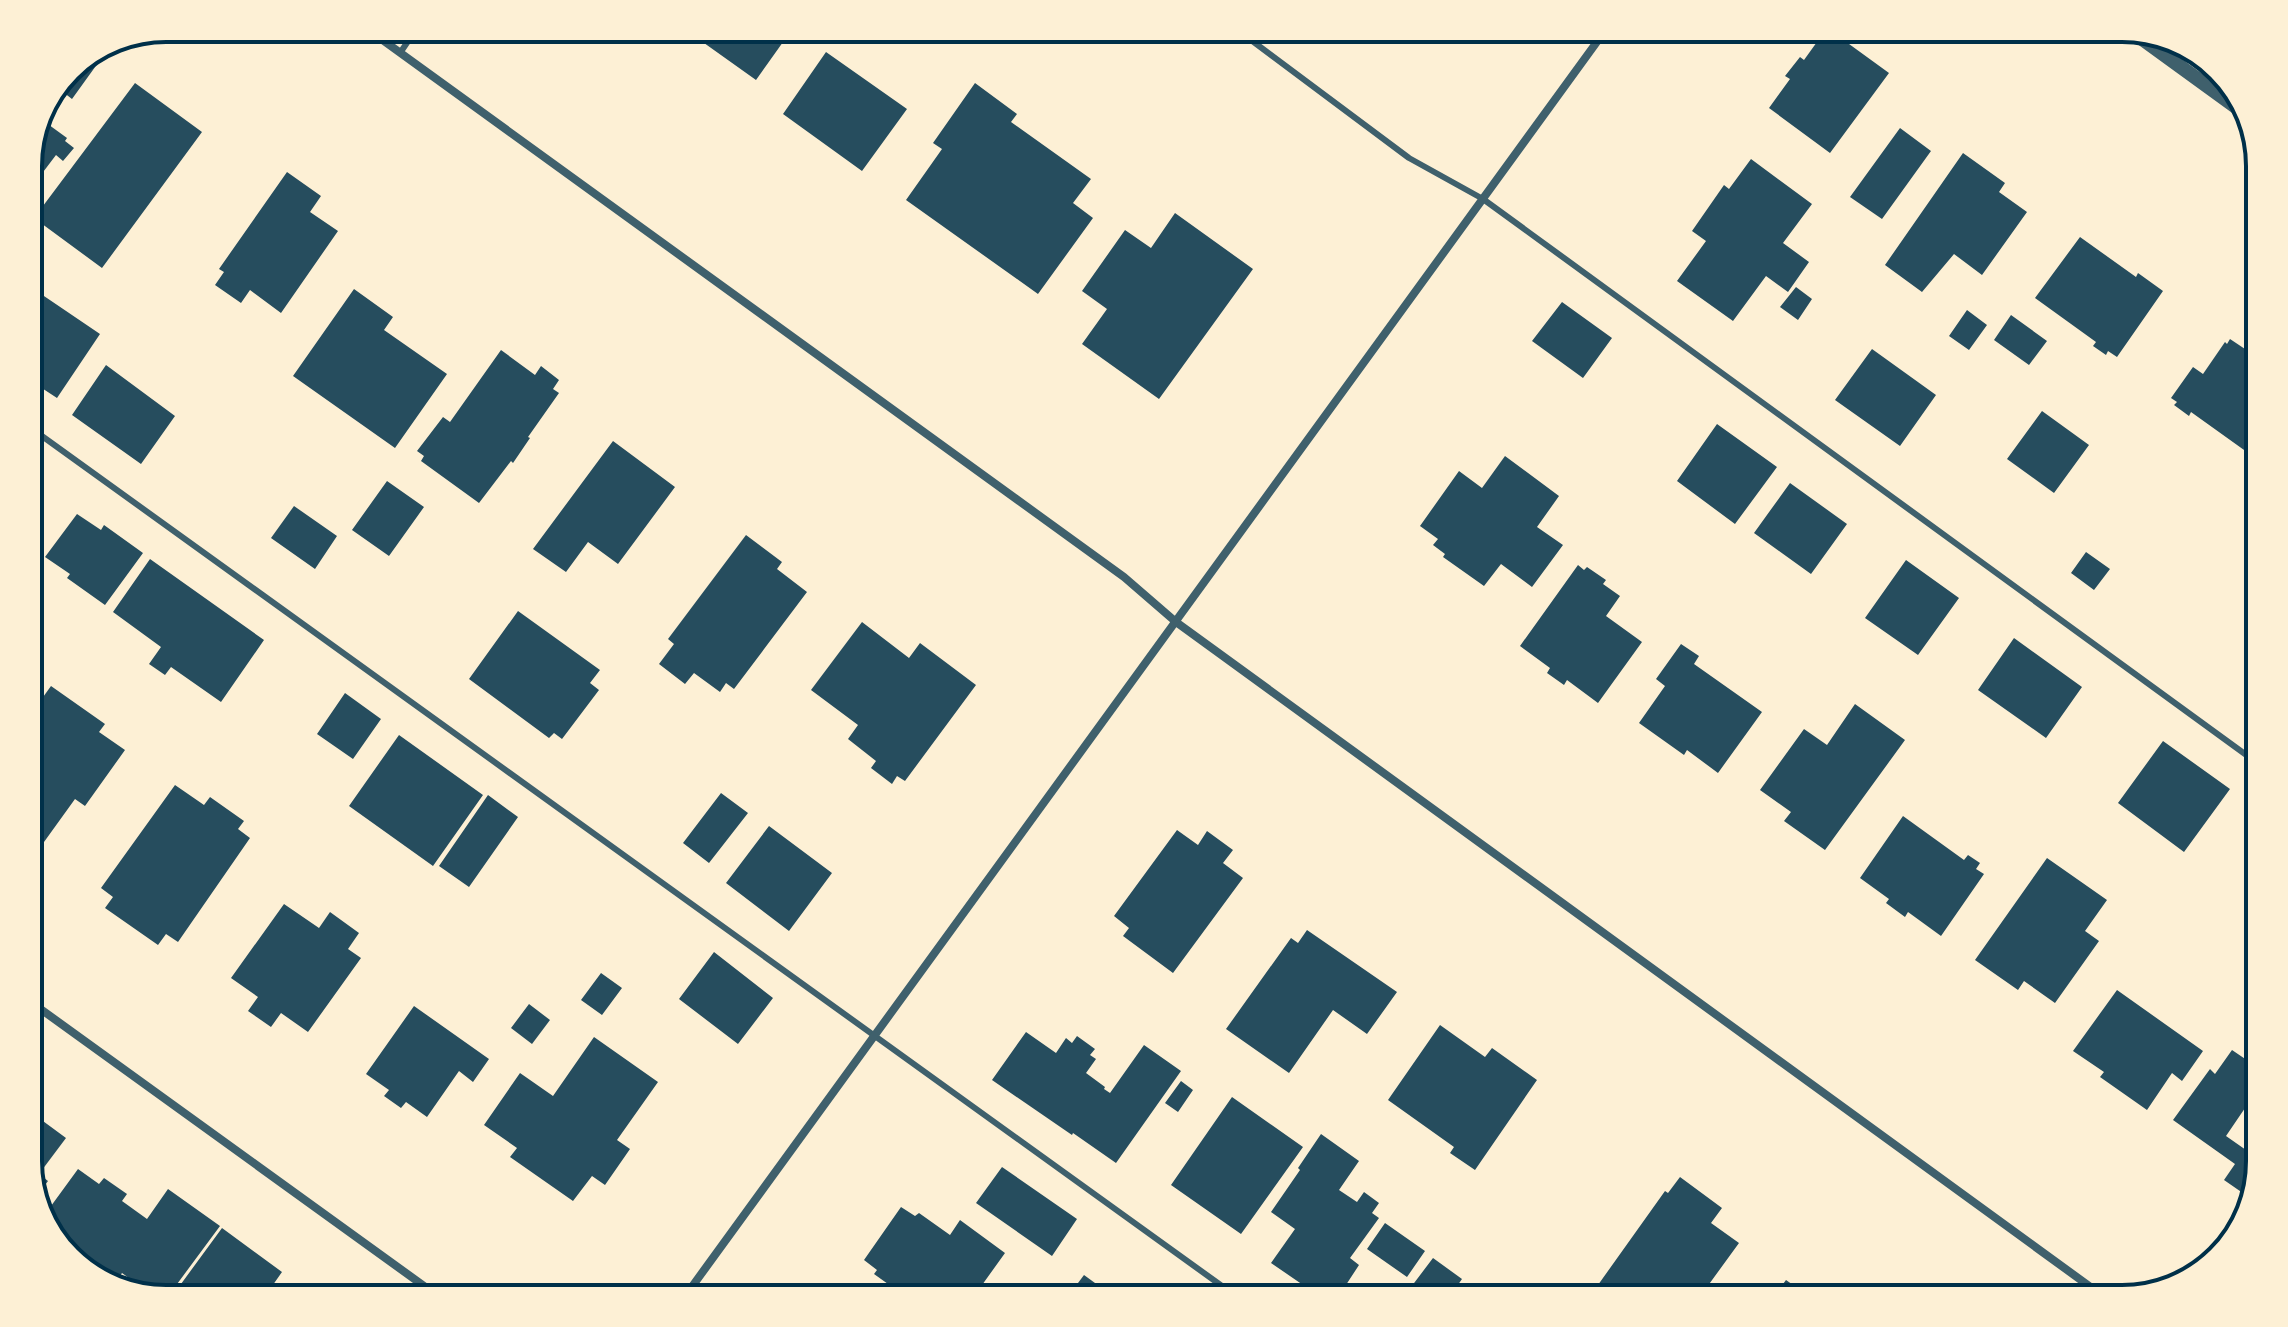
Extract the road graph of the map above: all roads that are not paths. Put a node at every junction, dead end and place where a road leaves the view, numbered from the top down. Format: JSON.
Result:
{"nodes":[{"id":1,"x":385,"y":42,"type":"edge"},
{"id":2,"x":407,"y":42,"type":"edge"},
{"id":3,"x":1254,"y":42,"type":"edge"},
{"id":4,"x":1597,"y":42,"type":"edge"},
{"id":5,"x":2151,"y":46,"type":"edge"},
{"id":6,"x":400,"y":53,"type":"junction"},
{"id":7,"x":2227,"y":100,"type":"edge"},
{"id":8,"x":1483,"y":199,"type":"junction"},
{"id":9,"x":42,"y":436,"type":"edge"},
{"id":10,"x":1176,"y":622,"type":"junction"},
{"id":11,"x":2246,"y":755,"type":"edge"},
{"id":12,"x":42,"y":1010,"type":"edge"},
{"id":13,"x":874,"y":1036,"type":"junction"},
{"id":14,"x":423,"y":1285,"type":"edge"},
{"id":15,"x":693,"y":1285,"type":"edge"},
{"id":16,"x":1221,"y":1285,"type":"edge"},
{"id":17,"x":2088,"y":1285,"type":"edge"}],
"edges":[{"from":1,"to":6,"type":"street"},
{"from":2,"to":6,"type":"lane"},
{"from":3,"to":8,"type":"lane"},
{"from":4,"to":8,"type":"street"},
{"from":5,"to":7,"type":"street"},
{"from":6,"to":10,"type":"street"},
{"from":8,"to":10,"type":"street"},
{"from":8,"to":11,"type":"lane"},
{"from":9,"to":13,"type":"lane"},
{"from":10,"to":13,"type":"street"},
{"from":10,"to":17,"type":"street"},
{"from":12,"to":14,"type":"street"},
{"from":13,"to":15,"type":"street"},
{"from":13,"to":16,"type":"lane"}]}
